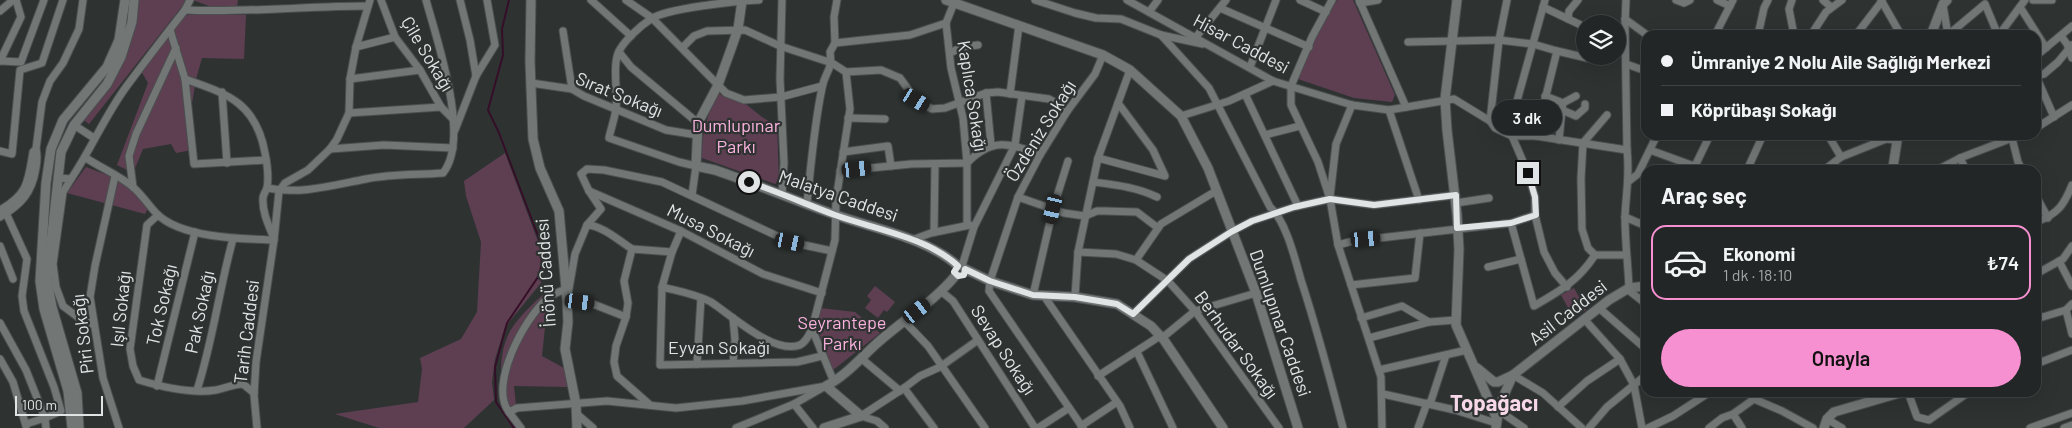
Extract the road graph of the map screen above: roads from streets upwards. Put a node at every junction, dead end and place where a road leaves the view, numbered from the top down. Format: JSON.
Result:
{"nodes":[{"id":1,"x":15,"y":0,"type":"edge"},
{"id":2,"x":44,"y":0,"type":"edge"},
{"id":3,"x":63,"y":0,"type":"edge"},
{"id":4,"x":83,"y":0,"type":"edge"},
{"id":5,"x":125,"y":0,"type":"edge"},
{"id":6,"x":134,"y":0,"type":"edge"},
{"id":7,"x":190,"y":0,"type":"edge"},
{"id":8,"x":381,"y":0,"type":"edge"},
{"id":9,"x":426,"y":0,"type":"edge"},
{"id":10,"x":460,"y":0,"type":"edge"},
{"id":11,"x":487,"y":0,"type":"edge"},
{"id":12,"x":531,"y":0,"type":"edge"},
{"id":13,"x":591,"y":0,"type":"edge"},
{"id":14,"x":626,"y":0,"type":"edge"},
{"id":15,"x":759,"y":0,"type":"edge"},
{"id":16,"x":782,"y":0,"type":"edge"},
{"id":17,"x":837,"y":0,"type":"edge"},
{"id":18,"x":1035,"y":0,"type":"edge"},
{"id":19,"x":1127,"y":0,"type":"edge"},
{"id":20,"x":1158,"y":0,"type":"edge"},
{"id":21,"x":1226,"y":0,"type":"edge"},
{"id":22,"x":1276,"y":0,"type":"edge"},
{"id":23,"x":1300,"y":0,"type":"edge"},
{"id":24,"x":1332,"y":0,"type":"edge"},
{"id":25,"x":1378,"y":0,"type":"edge"},
{"id":26,"x":1457,"y":0,"type":"edge"},
{"id":27,"x":1507,"y":0,"type":"edge"},
{"id":28,"x":1578,"y":0,"type":"edge"},
{"id":29,"x":1626,"y":0,"type":"edge"},
{"id":30,"x":1676,"y":0,"type":"edge"},
{"id":31,"x":1690,"y":0,"type":"edge"},
{"id":32,"x":1718,"y":0,"type":"edge"},
{"id":33,"x":1768,"y":0,"type":"edge"},
{"id":34,"x":1792,"y":0,"type":"edge"},
{"id":35,"x":1823,"y":0,"type":"edge"},
{"id":36,"x":1842,"y":0,"type":"edge"},
{"id":37,"x":2024,"y":0,"type":"edge"},
{"id":38,"x":2033,"y":0,"type":"edge"},
{"id":39,"x":2052,"y":0,"type":"edge"},
{"id":40,"x":742,"y":1,"type":"edge"},
{"id":41,"x":950,"y":1,"type":"edge"},
{"id":42,"x":1360,"y":1,"type":"edge"},
{"id":43,"x":1882,"y":1,"type":"edge"},
{"id":44,"x":1944,"y":1,"type":"edge"},
{"id":45,"x":1984,"y":2,"type":"edge"},
{"id":46,"x":369,"y":3,"type":"edge"},
{"id":47,"x":1544,"y":3,"type":"edge"},
{"id":48,"x":1732,"y":3,"type":"edge"},
{"id":49,"x":1831,"y":7,"type":"junction"},
{"id":50,"x":2020,"y":7,"type":"junction"},
{"id":51,"x":1220,"y":8,"type":"junction"},
{"id":52,"x":185,"y":10,"type":"junction"},
{"id":53,"x":0,"y":11,"type":"edge"},
{"id":54,"x":1149,"y":12,"type":"junction"},
{"id":55,"x":1326,"y":12,"type":"junction"},
{"id":56,"x":1625,"y":15,"type":"edge"},
{"id":57,"x":652,"y":18,"type":"junction"},
{"id":58,"x":1568,"y":19,"type":"junction"},
{"id":59,"x":1626,"y":20,"type":"edge"},
{"id":60,"x":946,"y":23,"type":"junction"},
{"id":61,"x":1576,"y":23,"type":"edge"},
{"id":62,"x":1019,"y":25,"type":"junction"},
{"id":63,"x":2072,"y":26,"type":"edge"},
{"id":64,"x":1265,"y":28,"type":"junction"},
{"id":65,"x":738,"y":29,"type":"junction"},
{"id":66,"x":170,"y":30,"type":"junction"},
{"id":67,"x":563,"y":30,"type":"dead end"},
{"id":68,"x":1718,"y":30,"type":"edge"},
{"id":69,"x":1759,"y":30,"type":"edge"},
{"id":70,"x":1793,"y":30,"type":"edge"},
{"id":71,"x":1815,"y":30,"type":"edge"},
{"id":72,"x":1860,"y":30,"type":"edge"},
{"id":73,"x":1897,"y":30,"type":"edge"},
{"id":74,"x":1933,"y":30,"type":"edge"},
{"id":75,"x":1947,"y":30,"type":"edge"},
{"id":76,"x":1953,"y":30,"type":"edge"},
{"id":77,"x":1997,"y":30,"type":"edge"},
{"id":78,"x":2003,"y":30,"type":"edge"},
{"id":79,"x":2035,"y":30,"type":"edge"},
{"id":80,"x":1641,"y":31,"type":"edge"},
{"id":81,"x":1161,"y":35,"type":"junction"},
{"id":82,"x":631,"y":36,"type":"junction"},
{"id":83,"x":2061,"y":36,"type":"junction"},
{"id":84,"x":396,"y":37,"type":"junction"},
{"id":85,"x":1196,"y":37,"type":"junction"},
{"id":86,"x":1452,"y":40,"type":"junction"},
{"id":87,"x":1499,"y":40,"type":"junction"},
{"id":88,"x":2041,"y":40,"type":"edge"},
{"id":89,"x":1408,"y":42,"type":"dead end"},
{"id":90,"x":835,"y":44,"type":"junction"},
{"id":91,"x":1533,"y":44,"type":"junction"},
{"id":92,"x":978,"y":45,"type":"dead end"},
{"id":93,"x":1209,"y":45,"type":"junction"},
{"id":94,"x":356,"y":46,"type":"junction"},
{"id":95,"x":780,"y":46,"type":"junction"},
{"id":96,"x":1309,"y":46,"type":"junction"},
{"id":97,"x":2070,"y":46,"type":"edge"},
{"id":98,"x":683,"y":47,"type":"junction"},
{"id":99,"x":176,"y":48,"type":"junction"},
{"id":100,"x":2046,"y":48,"type":"junction"},
{"id":101,"x":1557,"y":50,"type":"junction"},
{"id":102,"x":619,"y":52,"type":"junction"},
{"id":103,"x":2041,"y":52,"type":"edge"},
{"id":104,"x":950,"y":53,"type":"junction"},
{"id":105,"x":1103,"y":55,"type":"junction"},
{"id":106,"x":1576,"y":55,"type":"edge"},
{"id":107,"x":2072,"y":58,"type":"edge"},
{"id":108,"x":1,"y":61,"type":"edge"},
{"id":109,"x":832,"y":63,"type":"junction"},
{"id":110,"x":1626,"y":64,"type":"joint"},
{"id":111,"x":1250,"y":67,"type":"junction"},
{"id":112,"x":1641,"y":69,"type":"edge"},
{"id":113,"x":420,"y":70,"type":"junction"},
{"id":114,"x":1130,"y":70,"type":"junction"},
{"id":115,"x":846,"y":72,"type":"junction"},
{"id":116,"x":2041,"y":75,"type":"edge"},
{"id":117,"x":476,"y":76,"type":"junction"},
{"id":118,"x":185,"y":79,"type":"junction"},
{"id":119,"x":350,"y":79,"type":"junction"},
{"id":120,"x":1273,"y":80,"type":"junction"},
{"id":121,"x":531,"y":83,"type":"junction"},
{"id":122,"x":718,"y":85,"type":"junction"},
{"id":123,"x":822,"y":86,"type":"junction"},
{"id":124,"x":1291,"y":86,"type":"junction"},
{"id":125,"x":2041,"y":87,"type":"edge"},
{"id":126,"x":572,"y":89,"type":"junction"},
{"id":127,"x":222,"y":92,"type":"junction"},
{"id":128,"x":986,"y":93,"type":"junction"},
{"id":129,"x":1010,"y":94,"type":"junction"},
{"id":130,"x":1245,"y":94,"type":"junction"},
{"id":131,"x":1022,"y":96,"type":"junction"},
{"id":132,"x":1546,"y":96,"type":"junction"},
{"id":133,"x":1576,"y":96,"type":"dead end"},
{"id":134,"x":781,"y":97,"type":"junction"},
{"id":135,"x":1445,"y":99,"type":"junction"},
{"id":136,"x":958,"y":103,"type":"junction"},
{"id":137,"x":1118,"y":103,"type":"junction"},
{"id":138,"x":1585,"y":104,"type":"dead end"},
{"id":139,"x":1219,"y":105,"type":"junction"},
{"id":140,"x":1352,"y":105,"type":"junction"},
{"id":141,"x":2072,"y":105,"type":"edge"},
{"id":142,"x":1562,"y":106,"type":"junction"},
{"id":143,"x":441,"y":107,"type":"junction"},
{"id":144,"x":616,"y":108,"type":"junction"},
{"id":145,"x":1406,"y":108,"type":"junction"},
{"id":146,"x":1068,"y":110,"type":"junction"},
{"id":147,"x":1389,"y":110,"type":"junction"},
{"id":148,"x":349,"y":113,"type":"junction"},
{"id":149,"x":1607,"y":115,"type":"dead end"},
{"id":150,"x":1181,"y":116,"type":"junction"},
{"id":151,"x":2054,"y":117,"type":"junction"},
{"id":152,"x":848,"y":118,"type":"junction"},
{"id":153,"x":453,"y":119,"type":"junction"},
{"id":154,"x":885,"y":119,"type":"dead end"},
{"id":155,"x":62,"y":120,"type":"junction"},
{"id":156,"x":1490,"y":122,"type":"junction"},
{"id":157,"x":698,"y":124,"type":"junction"},
{"id":158,"x":74,"y":125,"type":"junction"},
{"id":159,"x":2041,"y":125,"type":"edge"},
{"id":160,"x":1300,"y":126,"type":"junction"},
{"id":161,"x":453,"y":135,"type":"junction"},
{"id":162,"x":696,"y":135,"type":"junction"},
{"id":163,"x":1265,"y":135,"type":"junction"},
{"id":164,"x":1512,"y":136,"type":"junction"},
{"id":165,"x":1536,"y":136,"type":"junction"},
{"id":166,"x":94,"y":138,"type":"junction"},
{"id":167,"x":1559,"y":140,"type":"junction"},
{"id":168,"x":1655,"y":140,"type":"edge"},
{"id":169,"x":1707,"y":140,"type":"edge"},
{"id":170,"x":1761,"y":140,"type":"edge"},
{"id":171,"x":1832,"y":140,"type":"edge"},
{"id":172,"x":1881,"y":140,"type":"edge"},
{"id":173,"x":1897,"y":140,"type":"edge"},
{"id":174,"x":2006,"y":140,"type":"edge"},
{"id":175,"x":2016,"y":140,"type":"edge"},
{"id":176,"x":1583,"y":143,"type":"junction"},
{"id":177,"x":991,"y":145,"type":"junction"},
{"id":178,"x":1015,"y":145,"type":"junction"},
{"id":179,"x":453,"y":148,"type":"junction"},
{"id":180,"x":330,"y":150,"type":"junction"},
{"id":181,"x":1627,"y":150,"type":"junction"},
{"id":182,"x":1650,"y":150,"type":"junction"},
{"id":183,"x":0,"y":151,"type":"edge"},
{"id":184,"x":843,"y":152,"type":"junction"},
{"id":185,"x":1040,"y":155,"type":"junction"},
{"id":186,"x":1841,"y":157,"type":"junction"},
{"id":187,"x":86,"y":158,"type":"junction"},
{"id":188,"x":1098,"y":158,"type":"junction"},
{"id":189,"x":1960,"y":158,"type":"junction"},
{"id":190,"x":266,"y":160,"type":"junction"},
{"id":191,"x":1068,"y":162,"type":"dead end"},
{"id":192,"x":227,"y":163,"type":"junction"},
{"id":193,"x":967,"y":163,"type":"junction"},
{"id":194,"x":935,"y":164,"type":"junction"},
{"id":195,"x":1642,"y":165,"type":"edge"},
{"id":196,"x":1686,"y":165,"type":"edge"},
{"id":197,"x":1695,"y":165,"type":"edge"},
{"id":198,"x":1749,"y":165,"type":"edge"},
{"id":199,"x":1831,"y":165,"type":"edge"},
{"id":200,"x":1894,"y":165,"type":"edge"},
{"id":201,"x":1947,"y":165,"type":"edge"},
{"id":202,"x":1964,"y":165,"type":"edge"},
{"id":203,"x":2020,"y":165,"type":"edge"},
{"id":204,"x":696,"y":166,"type":"junction"},
{"id":205,"x":891,"y":166,"type":"junction"},
{"id":206,"x":1641,"y":168,"type":"edge"},
{"id":207,"x":840,"y":171,"type":"junction"},
{"id":208,"x":115,"y":176,"type":"junction"},
{"id":209,"x":58,"y":178,"type":"junction"},
{"id":210,"x":71,"y":179,"type":"junction"},
{"id":211,"x":1629,"y":181,"type":"junction"},
{"id":212,"x":1093,"y":182,"type":"junction"},
{"id":213,"x":2072,"y":184,"type":"edge"},
{"id":214,"x":134,"y":187,"type":"junction"},
{"id":215,"x":267,"y":188,"type":"junction"},
{"id":216,"x":589,"y":190,"type":"junction"},
{"id":217,"x":279,"y":191,"type":"junction"},
{"id":218,"x":1216,"y":191,"type":"junction"},
{"id":219,"x":782,"y":194,"type":"junction"},
{"id":220,"x":692,"y":195,"type":"junction"},
{"id":221,"x":1018,"y":197,"type":"junction"},
{"id":222,"x":1157,"y":197,"type":"dead end"},
{"id":223,"x":1489,"y":198,"type":"dead end"},
{"id":224,"x":1330,"y":199,"type":"junction"},
{"id":225,"x":1456,"y":199,"type":"junction"},
{"id":226,"x":1419,"y":200,"type":"junction"},
{"id":227,"x":807,"y":204,"type":"junction"},
{"id":228,"x":2041,"y":205,"type":"edge"},
{"id":229,"x":1298,"y":206,"type":"junction"},
{"id":230,"x":1053,"y":209,"type":"junction"},
{"id":231,"x":2,"y":213,"type":"edge"},
{"id":232,"x":1277,"y":213,"type":"junction"},
{"id":233,"x":158,"y":215,"type":"junction"},
{"id":234,"x":836,"y":215,"type":"junction"},
{"id":235,"x":1536,"y":215,"type":"junction"},
{"id":236,"x":1085,"y":216,"type":"junction"},
{"id":237,"x":1626,"y":217,"type":"junction"},
{"id":238,"x":2048,"y":218,"type":"junction"},
{"id":239,"x":2041,"y":220,"type":"edge"},
{"id":240,"x":1511,"y":223,"type":"junction"},
{"id":241,"x":1641,"y":224,"type":"edge"},
{"id":242,"x":587,"y":225,"type":"junction"},
{"id":243,"x":970,"y":226,"type":"junction"},
{"id":244,"x":1158,"y":228,"type":"junction"},
{"id":245,"x":1457,"y":228,"type":"junction"},
{"id":246,"x":681,"y":231,"type":"junction"},
{"id":247,"x":195,"y":232,"type":"junction"},
{"id":248,"x":934,"y":232,"type":"junction"},
{"id":249,"x":1231,"y":232,"type":"junction"},
{"id":250,"x":1420,"y":233,"type":"junction"},
{"id":251,"x":233,"y":239,"type":"junction"},
{"id":252,"x":274,"y":240,"type":"junction"},
{"id":253,"x":912,"y":240,"type":"junction"},
{"id":254,"x":1338,"y":245,"type":"junction"},
{"id":255,"x":0,"y":246,"type":"edge"},
{"id":256,"x":2072,"y":246,"type":"edge"},
{"id":257,"x":632,"y":249,"type":"junction"},
{"id":258,"x":832,"y":251,"type":"junction"},
{"id":259,"x":672,"y":252,"type":"junction"},
{"id":260,"x":1078,"y":252,"type":"junction"},
{"id":261,"x":1595,"y":255,"type":"junction"},
{"id":262,"x":1626,"y":255,"type":"junction"},
{"id":263,"x":1520,"y":259,"type":"junction"},
{"id":264,"x":1136,"y":260,"type":"junction"},
{"id":265,"x":2059,"y":261,"type":"junction"},
{"id":266,"x":1488,"y":267,"type":"dead end"},
{"id":267,"x":960,"y":269,"type":"junction"},
{"id":268,"x":2041,"y":271,"type":"edge"},
{"id":269,"x":14,"y":279,"type":"dead end"},
{"id":270,"x":990,"y":281,"type":"junction"},
{"id":271,"x":1168,"y":281,"type":"junction"},
{"id":272,"x":1351,"y":286,"type":"junction"},
{"id":273,"x":2072,"y":286,"type":"edge"},
{"id":274,"x":662,"y":287,"type":"junction"},
{"id":275,"x":1567,"y":287,"type":"junction"},
{"id":276,"x":1641,"y":287,"type":"edge"},
{"id":277,"x":1628,"y":288,"type":"junction"},
{"id":278,"x":566,"y":289,"type":"junction"},
{"id":279,"x":942,"y":292,"type":"junction"},
{"id":280,"x":822,"y":293,"type":"junction"},
{"id":281,"x":1256,"y":293,"type":"junction"},
{"id":282,"x":1033,"y":295,"type":"junction"},
{"id":283,"x":1044,"y":296,"type":"junction"},
{"id":284,"x":1075,"y":297,"type":"junction"},
{"id":285,"x":701,"y":298,"type":"junction"},
{"id":286,"x":567,"y":300,"type":"junction"},
{"id":287,"x":1641,"y":300,"type":"edge"},
{"id":288,"x":2069,"y":307,"type":"edge"},
{"id":289,"x":1599,"y":308,"type":"junction"},
{"id":290,"x":1195,"y":311,"type":"junction"},
{"id":291,"x":1133,"y":314,"type":"junction"},
{"id":292,"x":626,"y":317,"type":"junction"},
{"id":293,"x":2041,"y":317,"type":"edge"},
{"id":294,"x":732,"y":318,"type":"junction"},
{"id":295,"x":1361,"y":318,"type":"junction"},
{"id":296,"x":1456,"y":320,"type":"junction"},
{"id":297,"x":1585,"y":320,"type":"junction"},
{"id":298,"x":904,"y":321,"type":"junction"},
{"id":299,"x":1429,"y":322,"type":"junction"},
{"id":300,"x":0,"y":323,"type":"edge"},
{"id":301,"x":94,"y":325,"type":"junction"},
{"id":302,"x":812,"y":330,"type":"junction"},
{"id":303,"x":2072,"y":334,"type":"edge"},
{"id":304,"x":1161,"y":337,"type":"junction"},
{"id":305,"x":1369,"y":338,"type":"junction"},
{"id":306,"x":978,"y":340,"type":"junction"},
{"id":307,"x":1641,"y":345,"type":"edge"},
{"id":308,"x":1467,"y":350,"type":"junction"},
{"id":309,"x":2072,"y":350,"type":"edge"},
{"id":310,"x":1137,"y":352,"type":"junction"},
{"id":311,"x":1446,"y":354,"type":"junction"},
{"id":312,"x":822,"y":356,"type":"junction"},
{"id":313,"x":862,"y":359,"type":"junction"},
{"id":314,"x":1620,"y":359,"type":"junction"},
{"id":315,"x":0,"y":360,"type":"edge"},
{"id":316,"x":2041,"y":362,"type":"edge"},
{"id":317,"x":733,"y":363,"type":"junction"},
{"id":318,"x":697,"y":364,"type":"junction"},
{"id":319,"x":1475,"y":366,"type":"junction"},
{"id":320,"x":940,"y":367,"type":"junction"},
{"id":321,"x":1379,"y":370,"type":"junction"},
{"id":322,"x":1513,"y":375,"type":"junction"},
{"id":323,"x":1098,"y":376,"type":"junction"},
{"id":324,"x":1641,"y":379,"type":"edge"},
{"id":325,"x":1496,"y":382,"type":"junction"},
{"id":326,"x":830,"y":384,"type":"junction"},
{"id":327,"x":1634,"y":385,"type":"junction"},
{"id":328,"x":157,"y":386,"type":"junction"},
{"id":329,"x":197,"y":390,"type":"junction"},
{"id":330,"x":902,"y":390,"type":"junction"},
{"id":331,"x":254,"y":393,"type":"junction"},
{"id":332,"x":1382,"y":394,"type":"junction"},
{"id":333,"x":1487,"y":394,"type":"junction"},
{"id":334,"x":1503,"y":396,"type":"junction"},
{"id":335,"x":1702,"y":397,"type":"edge"},
{"id":336,"x":1752,"y":397,"type":"edge"},
{"id":337,"x":1755,"y":397,"type":"edge"},
{"id":338,"x":1886,"y":397,"type":"edge"},
{"id":339,"x":1910,"y":397,"type":"edge"},
{"id":340,"x":1962,"y":397,"type":"edge"},
{"id":341,"x":1117,"y":402,"type":"junction"},
{"id":342,"x":576,"y":404,"type":"junction"},
{"id":343,"x":794,"y":404,"type":"junction"},
{"id":344,"x":1428,"y":404,"type":"junction"},
{"id":345,"x":651,"y":405,"type":"junction"},
{"id":346,"x":1558,"y":407,"type":"junction"},
{"id":347,"x":1069,"y":408,"type":"junction"},
{"id":348,"x":509,"y":412,"type":"junction"},
{"id":349,"x":2072,"y":413,"type":"edge"},
{"id":350,"x":1733,"y":414,"type":"junction"},
{"id":351,"x":578,"y":415,"type":"junction"},
{"id":352,"x":861,"y":416,"type":"junction"},
{"id":353,"x":44,"y":418,"type":"junction"},
{"id":354,"x":1496,"y":420,"type":"edge"},
{"id":355,"x":1826,"y":424,"type":"edge"},
{"id":356,"x":2072,"y":425,"type":"edge"},
{"id":357,"x":26,"y":426,"type":"edge"},
{"id":358,"x":1593,"y":426,"type":"edge"},
{"id":359,"x":1082,"y":427,"type":"edge"},
{"id":360,"x":1296,"y":427,"type":"edge"},
{"id":361,"x":46,"y":428,"type":"edge"},
{"id":362,"x":72,"y":428,"type":"edge"},
{"id":363,"x":80,"y":428,"type":"edge"},
{"id":364,"x":119,"y":428,"type":"edge"},
{"id":365,"x":257,"y":428,"type":"edge"},
{"id":366,"x":521,"y":428,"type":"edge"},
{"id":367,"x":577,"y":428,"type":"edge"},
{"id":368,"x":593,"y":428,"type":"edge"},
{"id":369,"x":736,"y":428,"type":"edge"},
{"id":370,"x":813,"y":428,"type":"edge"},
{"id":371,"x":824,"y":428,"type":"edge"},
{"id":372,"x":885,"y":428,"type":"edge"},
{"id":373,"x":934,"y":428,"type":"edge"},
{"id":374,"x":985,"y":428,"type":"edge"},
{"id":375,"x":1037,"y":428,"type":"edge"},
{"id":376,"x":1130,"y":428,"type":"edge"},
{"id":377,"x":1173,"y":428,"type":"edge"},
{"id":378,"x":1223,"y":428,"type":"edge"},
{"id":379,"x":1279,"y":428,"type":"edge"},
{"id":380,"x":1343,"y":428,"type":"edge"},
{"id":381,"x":1382,"y":428,"type":"edge"},
{"id":382,"x":1418,"y":428,"type":"edge"},
{"id":383,"x":1524,"y":428,"type":"edge"},
{"id":384,"x":1582,"y":428,"type":"edge"},
{"id":385,"x":1642,"y":428,"type":"edge"},
{"id":386,"x":1648,"y":428,"type":"edge"},
{"id":387,"x":1709,"y":428,"type":"edge"},
{"id":388,"x":1742,"y":428,"type":"edge"},
{"id":389,"x":1813,"y":428,"type":"edge"},
{"id":390,"x":1842,"y":428,"type":"edge"},
{"id":391,"x":2030,"y":428,"type":"edge"},
{"id":392,"x":2064,"y":428,"type":"edge"}],
"edges":[{"from":1,"to":53,"type":"street"},
{"from":1,"to":108,"type":"street"},
{"from":2,"to":108,"type":"street"},
{"from":3,"to":183,"type":"street"},
{"from":4,"to":231,"type":"street"},
{"from":5,"to":155,"type":"street"},
{"from":6,"to":158,"type":"street"},
{"from":7,"to":52,"type":"street"},
{"from":8,"to":84,"type":"street","name":"Çile Sokağı"},
{"from":9,"to":153,"type":"street"},
{"from":10,"to":117,"type":"street"},
{"from":11,"to":117,"type":"street"},
{"from":12,"to":121,"type":"street","name":"İnönü Caddesi"},
{"from":13,"to":82,"type":"street"},
{"from":14,"to":57,"type":"street"},
{"from":15,"to":40,"type":"street"},
{"from":16,"to":95,"type":"street"},
{"from":17,"to":90,"type":"street"},
{"from":18,"to":81,"type":"street"},
{"from":19,"to":54,"type":"street","name":"Hisar Caddesi"},
{"from":20,"to":54,"type":"street"},
{"from":21,"to":51,"type":"street"},
{"from":22,"to":64,"type":"street"},
{"from":23,"to":55,"type":"street"},
{"from":24,"to":55,"type":"street"},
{"from":25,"to":42,"type":"street"},
{"from":26,"to":86,"type":"street"},
{"from":27,"to":87,"type":"street"},
{"from":28,"to":58,"type":"street"},
{"from":29,"to":56,"type":"street"},
{"from":30,"to":31,"type":"street"},
{"from":32,"to":48,"type":"street"},
{"from":33,"to":69,"type":"street"},
{"from":34,"to":70,"type":"street"},
{"from":35,"to":49,"type":"street"},
{"from":36,"to":49,"type":"street"},
{"from":37,"to":50,"type":"street"},
{"from":38,"to":39,"type":"street"},
{"from":40,"to":57,"type":"street"},
{"from":40,"to":65,"type":"street"},
{"from":41,"to":60,"type":"street","name":"Kaplıca Sokağı"},
{"from":41,"to":62,"type":"street","name":"Dumlupınar Caddesi"},
{"from":42,"to":145,"type":"street"},
{"from":43,"to":72,"type":"street"},
{"from":43,"to":73,"type":"street"},
{"from":44,"to":74,"type":"street"},
{"from":44,"to":75,"type":"street"},
{"from":45,"to":76,"type":"street"},
{"from":45,"to":77,"type":"street"},
{"from":46,"to":52,"type":"street"},
{"from":46,"to":94,"type":"street"},
{"from":47,"to":58,"type":"street"},
{"from":47,"to":91,"type":"street"},
{"from":48,"to":68,"type":"street"},
{"from":49,"to":71,"type":"street"},
{"from":50,"to":78,"type":"street"},
{"from":50,"to":79,"type":"street"},
{"from":51,"to":64,"type":"street"},
{"from":51,"to":85,"type":"street"},
{"from":52,"to":66,"type":"street"},
{"from":54,"to":85,"type":"street","name":"Hisar Caddesi"},
{"from":55,"to":96,"type":"street"},
{"from":57,"to":82,"type":"street"},
{"from":57,"to":98,"type":"street"},
{"from":58,"to":61,"type":"street"},
{"from":59,"to":80,"type":"street"},
{"from":60,"to":90,"type":"street"},
{"from":60,"to":104,"type":"street","name":"Kaplıca Sokağı"},
{"from":62,"to":105,"type":"street","name":"Dumlupınar Caddesi"},
{"from":62,"to":129,"type":"street"},
{"from":63,"to":83,"type":"street"},
{"from":64,"to":96,"type":"street"},
{"from":64,"to":111,"type":"street"},
{"from":65,"to":95,"type":"street"},
{"from":65,"to":98,"type":"street"},
{"from":65,"to":122,"type":"street"},
{"from":66,"to":99,"type":"street"},
{"from":66,"to":166,"type":"street"},
{"from":67,"to":126,"type":"street"},
{"from":81,"to":93,"type":"street"},
{"from":81,"to":139,"type":"street"},
{"from":82,"to":102,"type":"street"},
{"from":83,"to":97,"type":"street"},
{"from":83,"to":100,"type":"street"},
{"from":84,"to":94,"type":"street"},
{"from":84,"to":113,"type":"street","name":"Çile Sokağı"},
{"from":85,"to":93,"type":"street","name":"Hisar Caddesi"},
{"from":86,"to":87,"type":"street"},
{"from":86,"to":89,"type":"street"},
{"from":86,"to":135,"type":"street"},
{"from":87,"to":91,"type":"street"},
{"from":87,"to":156,"type":"street"},
{"from":88,"to":100,"type":"street"},
{"from":90,"to":109,"type":"street"},
{"from":91,"to":101,"type":"street"},
{"from":91,"to":164,"type":"street"},
{"from":92,"to":104,"type":"street"},
{"from":93,"to":111,"type":"street","name":"Hisar Caddesi"},
{"from":94,"to":119,"type":"street"},
{"from":95,"to":109,"type":"street"},
{"from":95,"to":134,"type":"street"},
{"from":96,"to":124,"type":"street"},
{"from":97,"to":107,"type":"street"},
{"from":97,"to":116,"type":"street"},
{"from":98,"to":122,"type":"street"},
{"from":99,"to":118,"type":"street"},
{"from":99,"to":214,"type":"street"},
{"from":100,"to":103,"type":"street"},
{"from":101,"to":106,"type":"street"},
{"from":101,"to":132,"type":"street"},
{"from":102,"to":144,"type":"street"},
{"from":102,"to":157,"type":"street"},
{"from":104,"to":136,"type":"street","name":"Kaplıca Sokağı"},
{"from":105,"to":114,"type":"street","name":"Dumlupınar Caddesi"},
{"from":105,"to":146,"type":"street","name":"Özdeniz Sokağı"},
{"from":109,"to":115,"type":"street"},
{"from":109,"to":123,"type":"street"},
{"from":110,"to":112,"type":"street"},
{"from":110,"to":181,"type":"street"},
{"from":111,"to":120,"type":"street","name":"Hisar Caddesi"},
{"from":113,"to":119,"type":"street"},
{"from":113,"to":143,"type":"street","name":"Çile Sokağı"},
{"from":114,"to":137,"type":"street"},
{"from":114,"to":150,"type":"street","name":"Dumlupınar Caddesi"},
{"from":115,"to":136,"type":"street"},
{"from":115,"to":152,"type":"street"},
{"from":117,"to":161,"type":"street"},
{"from":118,"to":127,"type":"street","name":"Tarih Caddesi"},
{"from":118,"to":192,"type":"street"},
{"from":119,"to":148,"type":"street"},
{"from":120,"to":124,"type":"street","name":"Hisar Caddesi"},
{"from":120,"to":130,"type":"street"},
{"from":121,"to":126,"type":"street","name":"Sırat Sokağı"},
{"from":121,"to":278,"type":"street","name":"İnönü Caddesi"},
{"from":122,"to":134,"type":"street"},
{"from":122,"to":157,"type":"street"},
{"from":123,"to":134,"type":"street"},
{"from":123,"to":227,"type":"street"},
{"from":124,"to":140,"type":"street"},
{"from":124,"to":160,"type":"street","name":"Hisar Caddesi"},
{"from":125,"to":151,"type":"street"},
{"from":126,"to":144,"type":"street","name":"Sırat Sokağı"},
{"from":127,"to":190,"type":"street","name":"Tarih Caddesi"},
{"from":127,"to":192,"type":"street"},
{"from":128,"to":129,"type":"street"},
{"from":128,"to":136,"type":"street"},
{"from":128,"to":177,"type":"street"},
{"from":129,"to":131,"type":"street"},
{"from":130,"to":139,"type":"street"},
{"from":130,"to":163,"type":"street"},
{"from":131,"to":146,"type":"street"},
{"from":131,"to":178,"type":"street"},
{"from":132,"to":142,"type":"street"},
{"from":132,"to":165,"type":"street"},
{"from":133,"to":142,"type":"street"},
{"from":134,"to":219,"type":"street"},
{"from":135,"to":145,"type":"street"},
{"from":135,"to":156,"type":"street"},
{"from":135,"to":225,"type":"street"},
{"from":136,"to":193,"type":"street","name":"Kaplıca Sokağı"},
{"from":137,"to":188,"type":"street"},
{"from":137,"to":188,"type":"street"},
{"from":138,"to":142,"type":"street"},
{"from":139,"to":150,"type":"street"},
{"from":139,"to":232,"type":"street"},
{"from":140,"to":147,"type":"street"},
{"from":140,"to":224,"type":"street"},
{"from":141,"to":151,"type":"street"},
{"from":142,"to":167,"type":"street"},
{"from":143,"to":148,"type":"street"},
{"from":143,"to":153,"type":"street","name":"Çile Sokağı"},
{"from":144,"to":162,"type":"street","name":"Sırat Sokağı"},
{"from":144,"to":204,"type":"street"},
{"from":145,"to":147,"type":"street"},
{"from":146,"to":185,"type":"street","name":"Özdeniz Sokağı"},
{"from":147,"to":226,"type":"street"},
{"from":148,"to":180,"type":"street"},
{"from":149,"to":176,"type":"street"},
{"from":150,"to":218,"type":"street","name":"Dumlupınar Caddesi"},
{"from":151,"to":159,"type":"street"},
{"from":152,"to":154,"type":"street"},
{"from":152,"to":184,"type":"street"},
{"from":153,"to":161,"type":"street"},
{"from":155,"to":158,"type":"street"},
{"from":155,"to":362,"type":"street"},
{"from":156,"to":164,"type":"street"},
{"from":157,"to":162,"type":"street"},
{"from":158,"to":166,"type":"street"},
{"from":158,"to":209,"type":"street"},
{"from":160,"to":163,"type":"street"},
{"from":160,"to":224,"type":"street","name":"Hisar Caddesi"},
{"from":161,"to":179,"type":"street"},
{"from":162,"to":204,"type":"street"},
{"from":163,"to":229,"type":"street"},
{"from":164,"to":165,"type":"street"},
{"from":164,"to":235,"type":"street"},
{"from":165,"to":167,"type":"street"},
{"from":166,"to":187,"type":"street"},
{"from":167,"to":176,"type":"street"},
{"from":168,"to":182,"type":"street"},
{"from":169,"to":197,"type":"street"},
{"from":170,"to":198,"type":"street"},
{"from":171,"to":186,"type":"street"},
{"from":172,"to":186,"type":"street"},
{"from":173,"to":200,"type":"street"},
{"from":174,"to":189,"type":"street"},
{"from":175,"to":203,"type":"street"},
{"from":176,"to":181,"type":"street"},
{"from":176,"to":261,"type":"street"},
{"from":177,"to":178,"type":"street"},
{"from":177,"to":193,"type":"street"},
{"from":178,"to":185,"type":"street"},
{"from":178,"to":243,"type":"street"},
{"from":179,"to":180,"type":"street"},
{"from":179,"to":217,"type":"street"},
{"from":180,"to":217,"type":"street"},
{"from":181,"to":211,"type":"street"},
{"from":182,"to":195,"type":"street"},
{"from":182,"to":196,"type":"street"},
{"from":184,"to":205,"type":"street"},
{"from":184,"to":207,"type":"street"},
{"from":185,"to":221,"type":"street","name":"Özdeniz Sokağı"},
{"from":186,"to":199,"type":"street"},
{"from":187,"to":208,"type":"street"},
{"from":187,"to":210,"type":"street"},
{"from":188,"to":212,"type":"street"},
{"from":189,"to":201,"type":"street"},
{"from":189,"to":202,"type":"street"},
{"from":190,"to":192,"type":"street"},
{"from":190,"to":215,"type":"street","name":"Tarih Caddesi"},
{"from":191,"to":230,"type":"street"},
{"from":193,"to":194,"type":"street"},
{"from":193,"to":243,"type":"street","name":"Kaplıca Sokağı"},
{"from":194,"to":205,"type":"street"},
{"from":194,"to":248,"type":"street"},
{"from":204,"to":219,"type":"street","name":"Malatya Caddesi"},
{"from":204,"to":220,"type":"street"},
{"from":205,"to":207,"type":"street"},
{"from":206,"to":211,"type":"street"},
{"from":207,"to":234,"type":"street"},
{"from":208,"to":214,"type":"street"},
{"from":208,"to":301,"type":"street","name":"Piri Sokağı"},
{"from":209,"to":210,"type":"street"},
{"from":209,"to":363,"type":"street"},
{"from":210,"to":301,"type":"street"},
{"from":211,"to":237,"type":"street"},
{"from":212,"to":222,"type":"street"},
{"from":212,"to":236,"type":"street"},
{"from":213,"to":238,"type":"street"},
{"from":214,"to":233,"type":"street"},
{"from":215,"to":217,"type":"street"},
{"from":215,"to":252,"type":"street","name":"Tarih Caddesi"},
{"from":216,"to":220,"type":"street"},
{"from":216,"to":242,"type":"street"},
{"from":216,"to":246,"type":"street","name":"Musa Sokağı"},
{"from":217,"to":252,"type":"street","name":"Tarih Caddesi"},
{"from":218,"to":244,"type":"street"},
{"from":218,"to":249,"type":"street","name":"Dumlupınar Caddesi"},
{"from":219,"to":227,"type":"street","name":"Malatya Caddesi"},
{"from":220,"to":258,"type":"street"},
{"from":221,"to":230,"type":"street"},
{"from":221,"to":270,"type":"street","name":"Özdeniz Sokağı"},
{"from":223,"to":225,"type":"street"},
{"from":224,"to":226,"type":"street"},
{"from":224,"to":229,"type":"street"},
{"from":224,"to":254,"type":"street","name":"Hisar Caddesi"},
{"from":225,"to":226,"type":"street"},
{"from":225,"to":245,"type":"street"},
{"from":227,"to":234,"type":"street","name":"Malatya Caddesi"},
{"from":228,"to":238,"type":"street"},
{"from":229,"to":232,"type":"street"},
{"from":230,"to":236,"type":"street"},
{"from":230,"to":282,"type":"street"},
{"from":231,"to":353,"type":"street"},
{"from":232,"to":249,"type":"street"},
{"from":232,"to":380,"type":"street"},
{"from":233,"to":247,"type":"street"},
{"from":233,"to":328,"type":"street","name":"Işıl Sokağı"},
{"from":234,"to":253,"type":"street","name":"Malatya Caddesi"},
{"from":234,"to":258,"type":"street"},
{"from":235,"to":240,"type":"street"},
{"from":235,"to":275,"type":"street"},
{"from":236,"to":244,"type":"street"},
{"from":236,"to":260,"type":"street"},
{"from":237,"to":241,"type":"street"},
{"from":237,"to":262,"type":"street"},
{"from":238,"to":239,"type":"street"},
{"from":240,"to":245,"type":"street"},
{"from":240,"to":263,"type":"street"},
{"from":242,"to":257,"type":"street"},
{"from":242,"to":286,"type":"street"},
{"from":243,"to":248,"type":"street"},
{"from":243,"to":267,"type":"street"},
{"from":244,"to":264,"type":"street"},
{"from":245,"to":250,"type":"street"},
{"from":245,"to":296,"type":"street"},
{"from":246,"to":259,"type":"street","name":"Eyvan Sokağı"},
{"from":246,"to":280,"type":"street","name":"Musa Sokağı"},
{"from":247,"to":251,"type":"street"},
{"from":247,"to":328,"type":"street","name":"Tok Sokağı"},
{"from":248,"to":253,"type":"street"},
{"from":249,"to":271,"type":"street"},
{"from":249,"to":281,"type":"street","name":"Dumlupınar Caddesi"},
{"from":250,"to":254,"type":"street"},
{"from":250,"to":272,"type":"street"},
{"from":251,"to":252,"type":"street"},
{"from":251,"to":329,"type":"street","name":"Pak Sokağı"},
{"from":252,"to":331,"type":"street","name":"Tarih Caddesi"},
{"from":253,"to":267,"type":"street","name":"Malatya Caddesi"},
{"from":254,"to":272,"type":"street","name":"Hisar Caddesi"},
{"from":255,"to":269,"type":"street"},
{"from":256,"to":265,"type":"street"},
{"from":257,"to":259,"type":"street"},
{"from":257,"to":292,"type":"street"},
{"from":258,"to":280,"type":"street"},
{"from":259,"to":274,"type":"street","name":"Eyvan Sokağı"},
{"from":260,"to":264,"type":"street","name":"Berhudar Sokağı"},
{"from":260,"to":284,"type":"street"},
{"from":261,"to":262,"type":"street"},
{"from":261,"to":275,"type":"street"},
{"from":262,"to":277,"type":"street"},
{"from":263,"to":266,"type":"street"},
{"from":263,"to":275,"type":"street"},
{"from":264,"to":271,"type":"street","name":"Berhudar Sokağı"},
{"from":265,"to":268,"type":"street"},
{"from":265,"to":273,"type":"street"},
{"from":267,"to":270,"type":"street","name":"Malatya Caddesi"},
{"from":267,"to":279,"type":"street"},
{"from":270,"to":282,"type":"street","name":"Malatya Caddesi"},
{"from":270,"to":347,"type":"street"},
{"from":271,"to":290,"type":"street","name":"Berhudar Sokağı"},
{"from":271,"to":291,"type":"street"},
{"from":272,"to":295,"type":"street","name":"Hisar Caddesi"},
{"from":274,"to":285,"type":"street"},
{"from":274,"to":318,"type":"street","name":"Eyvan Sokağı"},
{"from":276,"to":277,"type":"street","name":"Asil Caddesi"},
{"from":277,"to":287,"type":"street"},
{"from":277,"to":289,"type":"street","name":"Asil Caddesi"},
{"from":278,"to":286,"type":"street","name":"İnönü Caddesi"},
{"from":278,"to":348,"type":"street"},
{"from":279,"to":298,"type":"street"},
{"from":279,"to":306,"type":"street","name":"Sevap Sokağı"},
{"from":280,"to":302,"type":"street"},
{"from":281,"to":290,"type":"street"},
{"from":281,"to":360,"type":"street","name":"Dumlupınar Caddesi"},
{"from":282,"to":283,"type":"street","name":"Malatya Caddesi"},
{"from":283,"to":284,"type":"street","name":"Malatya Caddesi"},
{"from":283,"to":323,"type":"street"},
{"from":284,"to":291,"type":"street","name":"Malatya Caddesi"},
{"from":285,"to":294,"type":"street"},
{"from":285,"to":318,"type":"street"},
{"from":286,"to":292,"type":"street"},
{"from":286,"to":342,"type":"street","name":"İnönü Caddesi"},
{"from":288,"to":293,"type":"street"},
{"from":288,"to":303,"type":"street"},
{"from":289,"to":297,"type":"street","name":"Asil Caddesi"},
{"from":289,"to":307,"type":"street"},
{"from":290,"to":304,"type":"street"},
{"from":290,"to":379,"type":"street","name":"Berhudar Sokağı"},
{"from":291,"to":304,"type":"street","name":"Malatya Caddesi"},
{"from":292,"to":345,"type":"street"},
{"from":294,"to":302,"type":"street"},
{"from":294,"to":317,"type":"street"},
{"from":295,"to":299,"type":"street"},
{"from":295,"to":305,"type":"street","name":"Hisar Caddesi"},
{"from":296,"to":299,"type":"street"},
{"from":296,"to":308,"type":"street"},
{"from":297,"to":314,"type":"street"},
{"from":297,"to":322,"type":"street","name":"Asil Caddesi"},
{"from":298,"to":313,"type":"street"},
{"from":298,"to":320,"type":"street"},
{"from":299,"to":305,"type":"street"},
{"from":300,"to":353,"type":"street"},
{"from":301,"to":364,"type":"street","name":"Piri Sokağı"},
{"from":302,"to":312,"type":"street"},
{"from":304,"to":310,"type":"street"},
{"from":304,"to":378,"type":"street","name":"Malatya Caddesi"},
{"from":305,"to":321,"type":"street","name":"Hisar Caddesi"},
{"from":306,"to":320,"type":"street"},
{"from":306,"to":375,"type":"street","name":"Sevap Sokağı"},
{"from":308,"to":311,"type":"street"},
{"from":308,"to":319,"type":"street"},
{"from":309,"to":316,"type":"street"},
{"from":310,"to":323,"type":"street"},
{"from":310,"to":377,"type":"street"},
{"from":311,"to":321,"type":"street"},
{"from":311,"to":344,"type":"street"},
{"from":312,"to":317,"type":"street","name":"Eyvan Sokağı"},
{"from":312,"to":326,"type":"street"},
{"from":313,"to":326,"type":"street"},
{"from":313,"to":330,"type":"street"},
{"from":314,"to":327,"type":"street"},
{"from":314,"to":346,"type":"street"},
{"from":315,"to":357,"type":"street"},
{"from":317,"to":318,"type":"street","name":"Eyvan Sokağı"},
{"from":319,"to":325,"type":"street"},
{"from":319,"to":333,"type":"street"},
{"from":320,"to":330,"type":"street"},
{"from":320,"to":374,"type":"street"},
{"from":321,"to":332,"type":"street","name":"Hisar Caddesi"},
{"from":322,"to":325,"type":"street","name":"Asil Caddesi"},
{"from":322,"to":334,"type":"street","name":"Asil Caddesi"},
{"from":322,"to":346,"type":"street"},
{"from":323,"to":341,"type":"street"},
{"from":324,"to":327,"type":"street"},
{"from":325,"to":333,"type":"street"},
{"from":325,"to":334,"type":"street"},
{"from":326,"to":343,"type":"street"},
{"from":326,"to":345,"type":"street"},
{"from":326,"to":352,"type":"street"},
{"from":327,"to":358,"type":"street"},
{"from":327,"to":385,"type":"street"},
{"from":328,"to":329,"type":"street","name":"Işıl Sokağı"},
{"from":329,"to":331,"type":"street","name":"Işıl Sokağı"},
{"from":330,"to":352,"type":"street"},
{"from":330,"to":373,"type":"street"},
{"from":331,"to":365,"type":"street","name":"Tarih Caddesi"},
{"from":332,"to":344,"type":"street"},
{"from":332,"to":381,"type":"street","name":"Hisar Caddesi"},
{"from":333,"to":334,"type":"street"},
{"from":333,"to":354,"type":"street"},
{"from":334,"to":354,"type":"street","name":"Asil Caddesi"},
{"from":335,"to":386,"type":"street"},
{"from":336,"to":350,"type":"street"},
{"from":337,"to":389,"type":"street"},
{"from":338,"to":355,"type":"street"},
{"from":339,"to":340,"type":"street"},
{"from":341,"to":359,"type":"street"},
{"from":341,"to":376,"type":"street"},
{"from":342,"to":345,"type":"street"},
{"from":342,"to":348,"type":"street"},
{"from":342,"to":351,"type":"street","name":"İnönü Caddesi"},
{"from":343,"to":369,"type":"street"},
{"from":343,"to":370,"type":"street"},
{"from":344,"to":354,"type":"street"},
{"from":344,"to":382,"type":"street"},
{"from":346,"to":384,"type":"street"},
{"from":347,"to":359,"type":"street"},
{"from":347,"to":375,"type":"street"},
{"from":348,"to":366,"type":"street"},
{"from":349,"to":391,"type":"street"},
{"from":350,"to":387,"type":"street"},
{"from":350,"to":388,"type":"street"},
{"from":351,"to":367,"type":"street","name":"İnönü Caddesi"},
{"from":351,"to":368,"type":"street"},
{"from":352,"to":371,"type":"street"},
{"from":352,"to":372,"type":"street"},
{"from":353,"to":357,"type":"street"},
{"from":353,"to":361,"type":"street"},
{"from":354,"to":383,"type":"street"},
{"from":355,"to":390,"type":"street"},
{"from":356,"to":392,"type":"street"}]}
